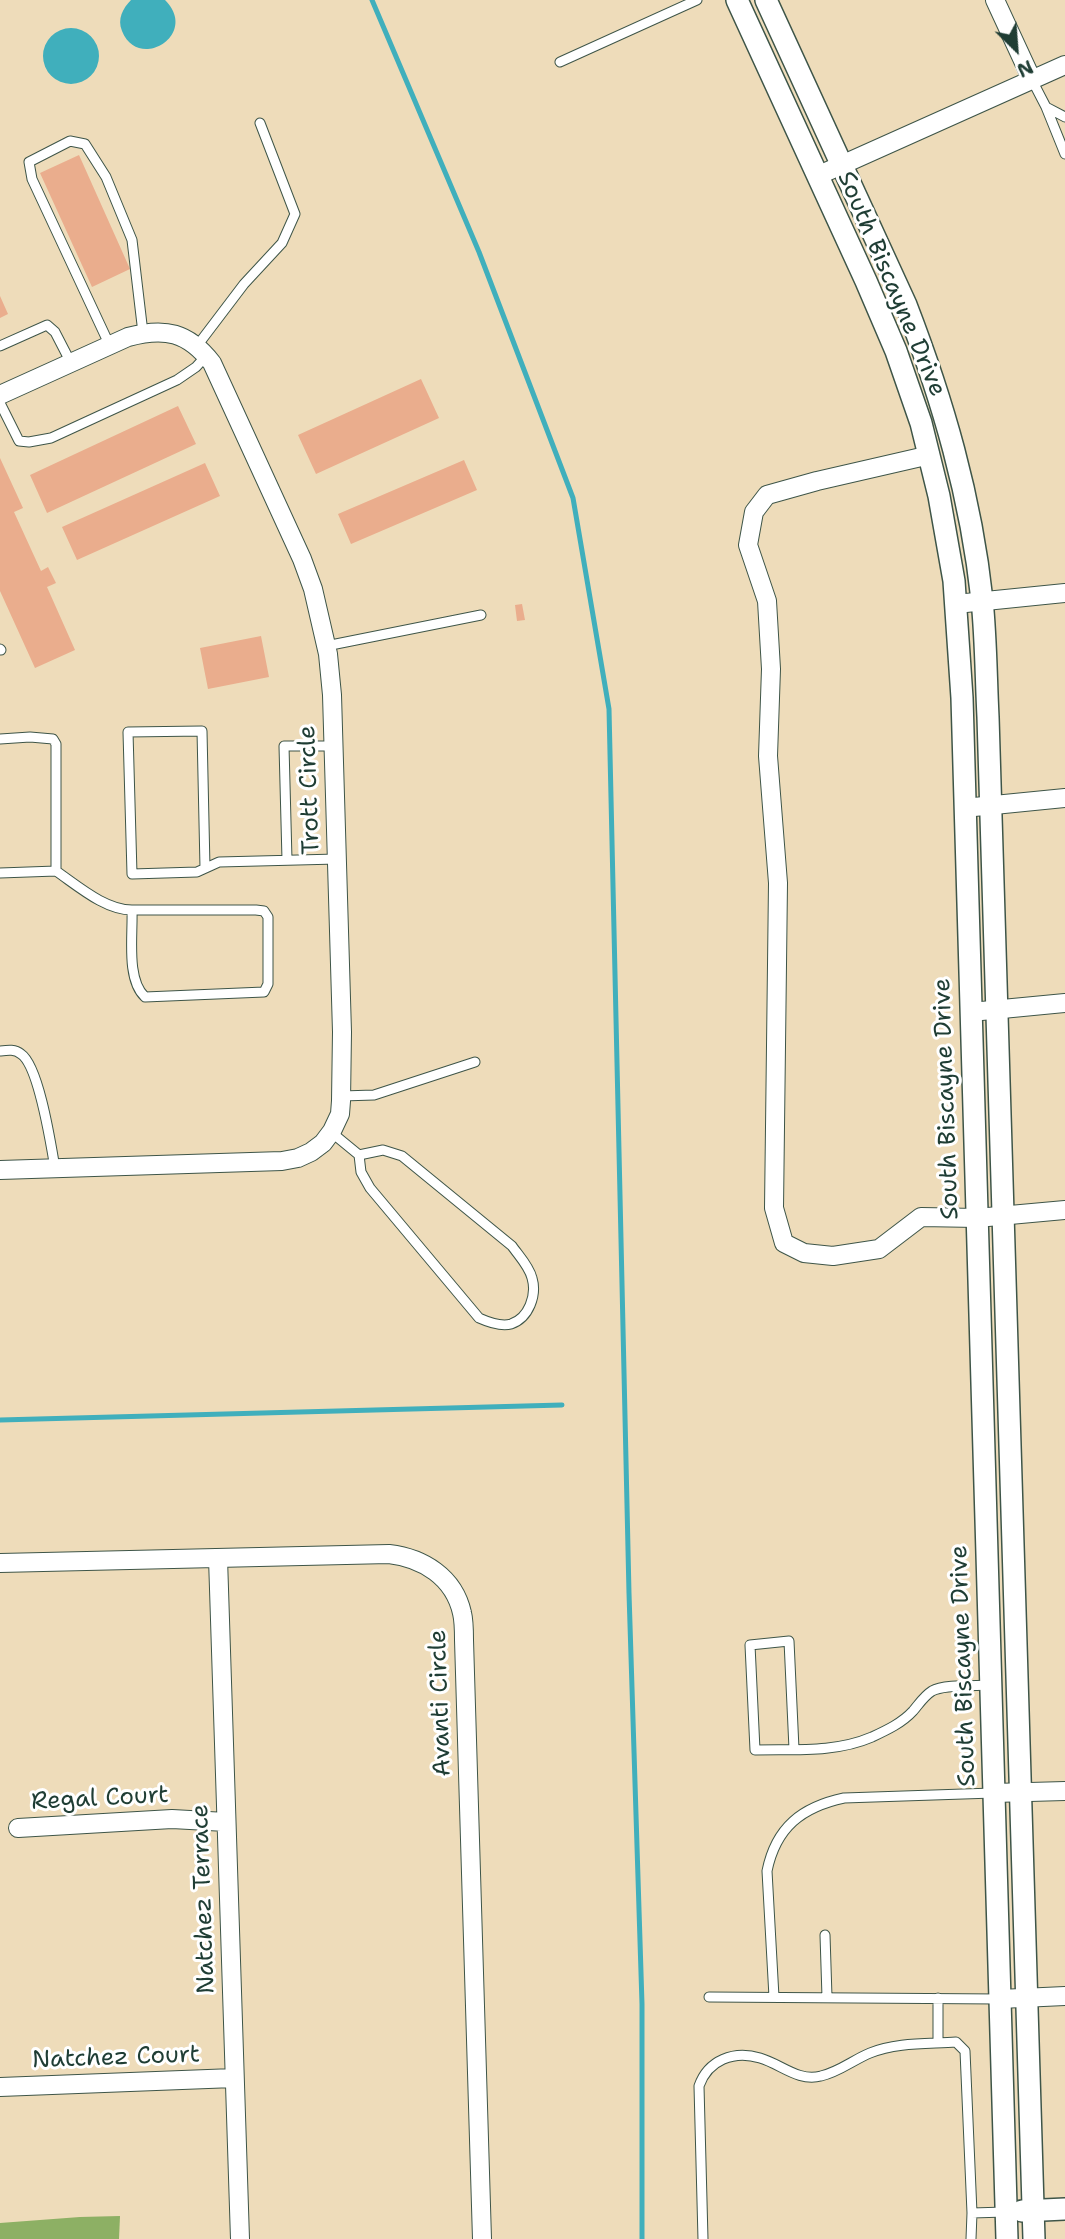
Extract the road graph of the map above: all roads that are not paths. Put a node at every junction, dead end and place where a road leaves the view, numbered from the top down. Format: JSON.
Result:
{"nodes":[{"id":1,"x":697,"y":0,"type":"edge"},
{"id":2,"x":737,"y":0,"type":"edge"},
{"id":3,"x":766,"y":0,"type":"edge"},
{"id":4,"x":995,"y":0,"type":"edge"},
{"id":5,"x":560,"y":62,"type":"dead end"},
{"id":6,"x":1065,"y":65,"type":"edge"},
{"id":7,"x":1032,"y":80,"type":"junction"},
{"id":8,"x":1046,"y":107,"type":"junction"},
{"id":9,"x":1065,"y":117,"type":"edge"},
{"id":10,"x":260,"y":123,"type":"dead end"},
{"id":11,"x":1065,"y":154,"type":"edge"},
{"id":12,"x":842,"y":165,"type":"junction"},
{"id":13,"x":817,"y":176,"type":"junction"},
{"id":14,"x":143,"y":333,"type":"junction"},
{"id":15,"x":0,"y":346,"type":"edge"},
{"id":16,"x":110,"y":346,"type":"junction"},
{"id":17,"x":202,"y":351,"type":"junction"},
{"id":18,"x":71,"y":363,"type":"junction"},
{"id":19,"x":0,"y":396,"type":"edge"},
{"id":20,"x":0,"y":403,"type":"edge"},
{"id":21,"x":930,"y":455,"type":"junction"},
{"id":22,"x":1065,"y":593,"type":"edge"},
{"id":23,"x":982,"y":601,"type":"junction"},
{"id":24,"x":956,"y":604,"type":"junction"},
{"id":25,"x":481,"y":615,"type":"dead end"},
{"id":26,"x":326,"y":646,"type":"junction"},
{"id":27,"x":0,"y":738,"type":"edge"},
{"id":28,"x":334,"y":746,"type":"junction"},
{"id":29,"x":1065,"y":798,"type":"edge"},
{"id":30,"x":991,"y":805,"type":"junction"},
{"id":31,"x":964,"y":808,"type":"junction"},
{"id":32,"x":337,"y":859,"type":"junction"},
{"id":33,"x":287,"y":860,"type":"junction"},
{"id":34,"x":205,"y":868,"type":"junction"},
{"id":35,"x":56,"y":872,"type":"junction"},
{"id":36,"x":0,"y":873,"type":"edge"},
{"id":37,"x":132,"y":910,"type":"junction"},
{"id":38,"x":1065,"y":1003,"type":"edge"},
{"id":39,"x":997,"y":1009,"type":"junction"},
{"id":40,"x":971,"y":1012,"type":"junction"},
{"id":41,"x":0,"y":1051,"type":"edge"},
{"id":42,"x":475,"y":1062,"type":"dead end"},
{"id":43,"x":341,"y":1096,"type":"junction"},
{"id":44,"x":331,"y":1132,"type":"junction"},
{"id":45,"x":359,"y":1155,"type":"junction"},
{"id":46,"x":55,"y":1168,"type":"junction"},
{"id":47,"x":0,"y":1170,"type":"edge"},
{"id":48,"x":1065,"y":1210,"type":"edge"},
{"id":49,"x":1003,"y":1215,"type":"junction"},
{"id":50,"x":977,"y":1218,"type":"junction"},
{"id":51,"x":218,"y":1558,"type":"junction"},
{"id":52,"x":0,"y":1563,"type":"edge"},
{"id":53,"x":991,"y":1685,"type":"junction"},
{"id":54,"x":794,"y":1749,"type":"junction"},
{"id":55,"x":1065,"y":1791,"type":"edge"},
{"id":56,"x":1021,"y":1792,"type":"junction"},
{"id":57,"x":994,"y":1793,"type":"junction"},
{"id":58,"x":226,"y":1822,"type":"junction"},
{"id":59,"x":18,"y":1828,"type":"dead end"},
{"id":60,"x":825,"y":1935,"type":"dead end"},
{"id":61,"x":1065,"y":1996,"type":"edge"},
{"id":62,"x":709,"y":1997,"type":"dead end"},
{"id":63,"x":774,"y":1997,"type":"junction"},
{"id":64,"x":827,"y":1997,"type":"junction"},
{"id":65,"x":938,"y":1998,"type":"junction"},
{"id":66,"x":1027,"y":1998,"type":"junction"},
{"id":67,"x":1000,"y":1999,"type":"junction"},
{"id":68,"x":938,"y":2043,"type":"junction"},
{"id":69,"x":234,"y":2078,"type":"junction"},
{"id":70,"x":0,"y":2087,"type":"edge"},
{"id":71,"x":1065,"y":2209,"type":"edge"},
{"id":72,"x":1006,"y":2211,"type":"junction"},
{"id":73,"x":1033,"y":2211,"type":"junction"},
{"id":74,"x":972,"y":2213,"type":"junction"},
{"id":75,"x":240,"y":2239,"type":"edge"},
{"id":76,"x":482,"y":2239,"type":"edge"},
{"id":77,"x":703,"y":2239,"type":"edge"},
{"id":78,"x":971,"y":2239,"type":"edge"},
{"id":79,"x":1007,"y":2239,"type":"edge"},
{"id":80,"x":1034,"y":2239,"type":"edge"}],
"edges":[{"from":1,"to":5,"type":"lane"},
{"from":2,"to":13,"type":"street","name":"South Biscayne Drive"},
{"from":3,"to":12,"type":"street","name":"South Biscayne Drive"},
{"from":4,"to":7,"type":"street"},
{"from":6,"to":7,"type":"street"},
{"from":7,"to":8,"type":"lane"},
{"from":7,"to":12,"type":"street"},
{"from":8,"to":9,"type":"lane"},
{"from":8,"to":11,"type":"lane"},
{"from":10,"to":17,"type":"lane"},
{"from":12,"to":13,"type":"street"},
{"from":12,"to":23,"type":"street","name":"South Biscayne Drive"},
{"from":13,"to":21,"type":"street","name":"South Biscayne Drive"},
{"from":14,"to":16,"type":"street"},
{"from":14,"to":16,"type":"lane"},
{"from":14,"to":17,"type":"street"},
{"from":15,"to":18,"type":"lane"},
{"from":16,"to":18,"type":"street"},
{"from":17,"to":20,"type":"lane"},
{"from":17,"to":26,"type":"street","name":"Trott Circle"},
{"from":18,"to":19,"type":"street"},
{"from":21,"to":24,"type":"street","name":"South Biscayne Drive"},
{"from":21,"to":50,"type":"street"},
{"from":22,"to":23,"type":"street"},
{"from":23,"to":24,"type":"street"},
{"from":23,"to":30,"type":"street","name":"South Biscayne Drive"},
{"from":24,"to":31,"type":"street","name":"South Biscayne Drive"},
{"from":25,"to":26,"type":"lane"},
{"from":26,"to":28,"type":"street","name":"Trott Circle"},
{"from":27,"to":35,"type":"lane"},
{"from":28,"to":32,"type":"street","name":"Trott Circle"},
{"from":28,"to":33,"type":"lane"},
{"from":29,"to":30,"type":"street"},
{"from":30,"to":31,"type":"street"},
{"from":30,"to":39,"type":"street","name":"South Biscayne Drive"},
{"from":31,"to":40,"type":"street","name":"South Biscayne Drive"},
{"from":32,"to":33,"type":"lane"},
{"from":32,"to":43,"type":"street","name":"Trott Circle"},
{"from":33,"to":34,"type":"lane"},
{"from":34,"to":34,"type":"lane"},
{"from":35,"to":36,"type":"lane"},
{"from":35,"to":37,"type":"lane"},
{"from":37,"to":37,"type":"lane"},
{"from":38,"to":39,"type":"street"},
{"from":39,"to":40,"type":"street"},
{"from":39,"to":49,"type":"street","name":"South Biscayne Drive"},
{"from":40,"to":50,"type":"street","name":"South Biscayne Drive"},
{"from":41,"to":46,"type":"lane"},
{"from":42,"to":43,"type":"lane"},
{"from":43,"to":44,"type":"street","name":"Trott Circle"},
{"from":44,"to":45,"type":"lane"},
{"from":44,"to":46,"type":"street"},
{"from":45,"to":45,"type":"lane"},
{"from":46,"to":47,"type":"street"},
{"from":48,"to":49,"type":"street"},
{"from":49,"to":50,"type":"street"},
{"from":49,"to":56,"type":"street","name":"South Biscayne Drive"},
{"from":50,"to":53,"type":"street","name":"South Biscayne Drive"},
{"from":51,"to":52,"type":"street","name":"Avanti Circle"},
{"from":51,"to":58,"type":"street","name":"Natchez Terrace"},
{"from":51,"to":76,"type":"street","name":"Avanti Circle"},
{"from":53,"to":54,"type":"lane"},
{"from":53,"to":57,"type":"street","name":"South Biscayne Drive"},
{"from":54,"to":54,"type":"lane"},
{"from":55,"to":56,"type":"street"},
{"from":56,"to":57,"type":"street"},
{"from":56,"to":66,"type":"street","name":"South Biscayne Drive"},
{"from":57,"to":63,"type":"lane"},
{"from":57,"to":67,"type":"street","name":"South Biscayne Drive"},
{"from":58,"to":59,"type":"street","name":"Regal Court"},
{"from":58,"to":69,"type":"street","name":"Natchez Terrace"},
{"from":60,"to":64,"type":"lane"},
{"from":61,"to":66,"type":"street"},
{"from":62,"to":63,"type":"lane"},
{"from":63,"to":64,"type":"lane"},
{"from":64,"to":65,"type":"lane"},
{"from":65,"to":67,"type":"lane"},
{"from":65,"to":68,"type":"lane"},
{"from":66,"to":67,"type":"street"},
{"from":66,"to":73,"type":"street","name":"South Biscayne Drive"},
{"from":67,"to":72,"type":"street","name":"South Biscayne Drive"},
{"from":68,"to":74,"type":"lane"},
{"from":68,"to":77,"type":"lane"},
{"from":69,"to":70,"type":"street","name":"Natchez Court"},
{"from":69,"to":75,"type":"street","name":"Natchez Terrace"},
{"from":71,"to":73,"type":"street"},
{"from":72,"to":73,"type":"street"},
{"from":72,"to":74,"type":"lane"},
{"from":72,"to":79,"type":"street","name":"South Biscayne Drive"},
{"from":73,"to":80,"type":"street","name":"South Biscayne Drive"},
{"from":74,"to":78,"type":"lane"}]}
